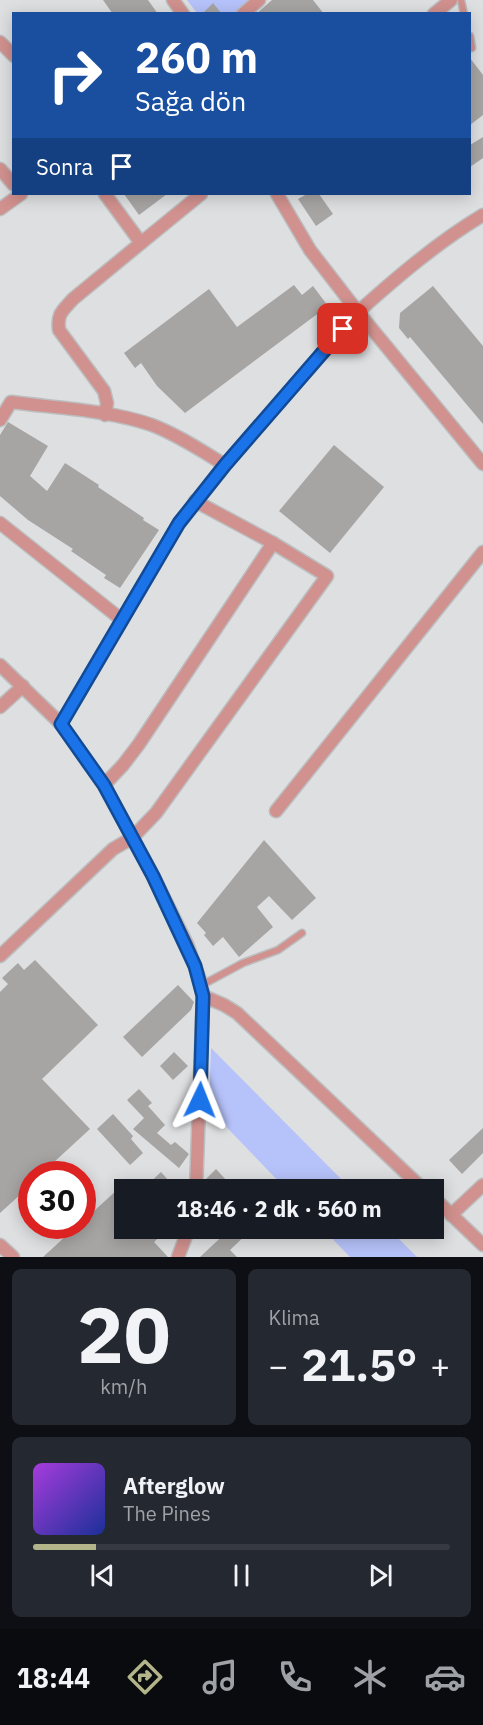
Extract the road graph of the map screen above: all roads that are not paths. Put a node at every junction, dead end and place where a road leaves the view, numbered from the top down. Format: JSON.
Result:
{"nodes":[{"id":1,"x":259,"y":0,"type":"edge"},
{"id":2,"x":451,"y":0,"type":"edge"},
{"id":3,"x":245,"y":12,"type":"edge"},
{"id":4,"x":436,"y":12,"type":"edge"},
{"id":5,"x":0,"y":42,"type":"edge"},
{"id":6,"x":471,"y":42,"type":"edge"},
{"id":7,"x":472,"y":48,"type":"dead end"},
{"id":8,"x":12,"y":54,"type":"edge"},
{"id":9,"x":0,"y":169,"type":"edge"},
{"id":10,"x":12,"y":183,"type":"edge"},
{"id":11,"x":20,"y":195,"type":"edge"},
{"id":12,"x":106,"y":195,"type":"edge"},
{"id":13,"x":200,"y":195,"type":"edge"},
{"id":14,"x":278,"y":195,"type":"edge"},
{"id":15,"x":0,"y":209,"type":"edge"},
{"id":16,"x":483,"y":215,"type":"edge"},
{"id":17,"x":141,"y":243,"type":"junction"},
{"id":18,"x":358,"y":312,"type":"junction"},
{"id":19,"x":105,"y":415,"type":"junction"},
{"id":20,"x":0,"y":420,"type":"edge"},
{"id":21,"x":483,"y":464,"type":"edge"},
{"id":22,"x":225,"y":465,"type":"junction"},
{"id":23,"x":195,"y":501,"type":"junction"},
{"id":24,"x":0,"y":523,"type":"edge"},
{"id":25,"x":273,"y":543,"type":"junction"},
{"id":26,"x":483,"y":552,"type":"edge"},
{"id":27,"x":122,"y":620,"type":"junction"},
{"id":28,"x":0,"y":666,"type":"edge"},
{"id":29,"x":23,"y":686,"type":"junction"},
{"id":30,"x":0,"y":707,"type":"edge"},
{"id":31,"x":61,"y":724,"type":"junction"},
{"id":32,"x":104,"y":785,"type":"junction"},
{"id":33,"x":276,"y":811,"type":"dead end"},
{"id":34,"x":132,"y":838,"type":"junction"},
{"id":35,"x":302,"y":933,"type":"dead end"},
{"id":36,"x":0,"y":956,"type":"edge"},
{"id":37,"x":202,"y":990,"type":"junction"},
{"id":38,"x":196,"y":1179,"type":"edge"},
{"id":39,"x":412,"y":1179,"type":"edge"},
{"id":40,"x":483,"y":1185,"type":"edge"},
{"id":41,"x":444,"y":1208,"type":"edge"},
{"id":42,"x":451,"y":1215,"type":"junction"},
{"id":43,"x":185,"y":1239,"type":"edge"},
{"id":44,"x":0,"y":1245,"type":"edge"},
{"id":45,"x":483,"y":1245,"type":"edge"},
{"id":46,"x":13,"y":1257,"type":"edge"},
{"id":47,"x":178,"y":1257,"type":"edge"}],
"edges":[{"from":1,"to":3,"type":"street"},
{"from":2,"to":4,"type":"street"},
{"from":5,"to":8,"type":"street"},
{"from":6,"to":7,"type":"lane"},
{"from":9,"to":10,"type":"street"},
{"from":11,"to":15,"type":"street"},
{"from":12,"to":17,"type":"street"},
{"from":13,"to":17,"type":"street"},
{"from":14,"to":18,"type":"street"},
{"from":16,"to":18,"type":"street"},
{"from":17,"to":19,"type":"street"},
{"from":18,"to":21,"type":"street"},
{"from":18,"to":22,"type":"street"},
{"from":19,"to":20,"type":"street"},
{"from":19,"to":22,"type":"street"},
{"from":22,"to":23,"type":"street"},
{"from":23,"to":25,"type":"street"},
{"from":23,"to":27,"type":"street"},
{"from":24,"to":27,"type":"street"},
{"from":25,"to":32,"type":"street"},
{"from":25,"to":34,"type":"street"},
{"from":26,"to":33,"type":"street"},
{"from":27,"to":31,"type":"street"},
{"from":28,"to":29,"type":"street"},
{"from":29,"to":30,"type":"street"},
{"from":29,"to":31,"type":"street"},
{"from":31,"to":32,"type":"street"},
{"from":32,"to":34,"type":"street"},
{"from":34,"to":36,"type":"street"},
{"from":34,"to":37,"type":"street"},
{"from":35,"to":37,"type":"lane"},
{"from":37,"to":38,"type":"street"},
{"from":37,"to":39,"type":"street"},
{"from":40,"to":42,"type":"street"},
{"from":41,"to":42,"type":"street"},
{"from":42,"to":45,"type":"street"},
{"from":43,"to":47,"type":"street"},
{"from":44,"to":46,"type":"street"}]}
